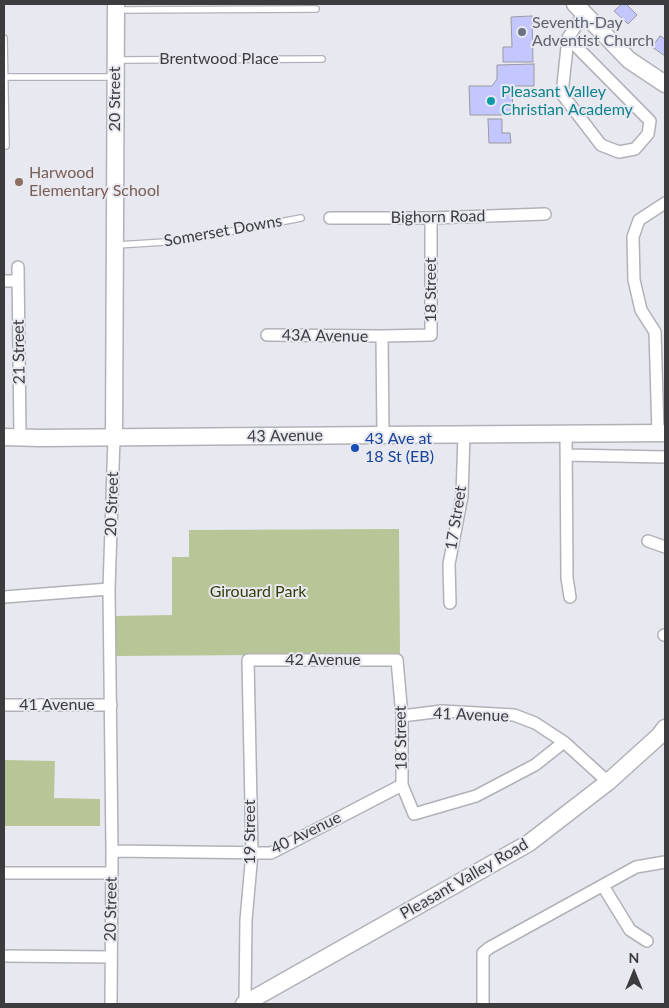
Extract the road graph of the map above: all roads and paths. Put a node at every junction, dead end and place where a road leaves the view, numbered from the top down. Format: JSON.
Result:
{"nodes":[{"id":1,"x":116,"y":7,"type":"edge"},
{"id":2,"x":580,"y":8,"type":"edge"},
{"id":3,"x":316,"y":9,"type":"dead end"},
{"id":4,"x":4,"y":38,"type":"edge"},
{"id":5,"x":568,"y":38,"type":"junction"},
{"id":6,"x":322,"y":59,"type":"dead end"},
{"id":7,"x":116,"y":68,"type":"junction"},
{"id":8,"x":5,"y":78,"type":"edge"},
{"id":9,"x":665,"y":84,"type":"edge"},
{"id":10,"x":6,"y":146,"type":"dead end"},
{"id":11,"x":665,"y":203,"type":"edge"},
{"id":12,"x":545,"y":214,"type":"dead end"},
{"id":13,"x":301,"y":218,"type":"dead end"},
{"id":14,"x":330,"y":218,"type":"dead end"},
{"id":15,"x":431,"y":218,"type":"junction"},
{"id":16,"x":115,"y":245,"type":"junction"},
{"id":17,"x":18,"y":267,"type":"dead end"},
{"id":18,"x":4,"y":281,"type":"edge"},
{"id":19,"x":18,"y":281,"type":"junction"},
{"id":20,"x":268,"y":335,"type":"dead end"},
{"id":21,"x":382,"y":336,"type":"junction"},
{"id":22,"x":662,"y":433,"type":"edge"},
{"id":23,"x":464,"y":434,"type":"junction"},
{"id":24,"x":566,"y":434,"type":"junction"},
{"id":25,"x":383,"y":435,"type":"junction"},
{"id":26,"x":4,"y":437,"type":"edge"},
{"id":27,"x":20,"y":438,"type":"junction"},
{"id":28,"x":114,"y":438,"type":"junction"},
{"id":29,"x":566,"y":456,"type":"junction"},
{"id":30,"x":665,"y":457,"type":"edge"},
{"id":31,"x":648,"y":541,"type":"dead end"},
{"id":32,"x":665,"y":547,"type":"edge"},
{"id":33,"x":109,"y":589,"type":"junction"},
{"id":34,"x":4,"y":597,"type":"edge"},
{"id":35,"x":570,"y":597,"type":"dead end"},
{"id":36,"x":450,"y":603,"type":"dead end"},
{"id":37,"x":248,"y":660,"type":"joint"},
{"id":38,"x":397,"y":660,"type":"joint"},
{"id":39,"x":4,"y":705,"type":"edge"},
{"id":40,"x":111,"y":705,"type":"junction"},
{"id":41,"x":402,"y":716,"type":"junction"},
{"id":42,"x":665,"y":728,"type":"edge"},
{"id":43,"x":564,"y":742,"type":"junction"},
{"id":44,"x":608,"y":782,"type":"junction"},
{"id":45,"x":402,"y":784,"type":"junction"},
{"id":46,"x":112,"y":851,"type":"junction"},
{"id":47,"x":252,"y":853,"type":"junction"},
{"id":48,"x":665,"y":862,"type":"edge"},
{"id":49,"x":4,"y":873,"type":"edge"},
{"id":50,"x":112,"y":873,"type":"junction"},
{"id":51,"x":602,"y":886,"type":"junction"},
{"id":52,"x":647,"y":940,"type":"dead end"},
{"id":53,"x":4,"y":956,"type":"edge"},
{"id":54,"x":111,"y":957,"type":"junction"},
{"id":55,"x":111,"y":1004,"type":"edge"},
{"id":56,"x":245,"y":1004,"type":"edge"},
{"id":57,"x":483,"y":1004,"type":"edge"}],
"edges":[{"from":1,"to":3,"type":"lane"},
{"from":1,"to":7,"type":"street","name":"20 Street"},
{"from":2,"to":5,"type":"street"},
{"from":2,"to":9,"type":"street"},
{"from":4,"to":8,"type":"lane"},
{"from":5,"to":5,"type":"street"},
{"from":6,"to":7,"type":"lane","name":"Brentwood Place"},
{"from":7,"to":8,"type":"lane","name":"Brentwood Place"},
{"from":7,"to":16,"type":"street","name":"20 Street"},
{"from":8,"to":10,"type":"lane"},
{"from":11,"to":22,"type":"street","name":"43 Avenue"},
{"from":12,"to":15,"type":"street","name":"Bighorn Road"},
{"from":13,"to":16,"type":"lane","name":"Somerset Downs"},
{"from":14,"to":15,"type":"street","name":"Bighorn Road"},
{"from":15,"to":21,"type":"street","name":"18 Street"},
{"from":16,"to":28,"type":"street","name":"20 Street"},
{"from":17,"to":19,"type":"street","name":"21 Street"},
{"from":18,"to":19,"type":"street"},
{"from":19,"to":27,"type":"street","name":"21 Street"},
{"from":20,"to":21,"type":"street","name":"43A Avenue"},
{"from":21,"to":25,"type":"street"},
{"from":22,"to":24,"type":"street","name":"43 Avenue"},
{"from":23,"to":24,"type":"street","name":"43 Avenue"},
{"from":23,"to":25,"type":"street","name":"43 Avenue"},
{"from":23,"to":36,"type":"street","name":"17 Street"},
{"from":24,"to":29,"type":"street"},
{"from":25,"to":28,"type":"street","name":"43 Avenue"},
{"from":26,"to":27,"type":"street","name":"43 Avenue"},
{"from":27,"to":28,"type":"street","name":"43 Avenue"},
{"from":28,"to":33,"type":"street","name":"20 Street"},
{"from":29,"to":30,"type":"street"},
{"from":29,"to":35,"type":"street"},
{"from":31,"to":32,"type":"street"},
{"from":33,"to":34,"type":"street"},
{"from":33,"to":40,"type":"street","name":"20 Street"},
{"from":37,"to":38,"type":"street","name":"42 Avenue"},
{"from":37,"to":47,"type":"street","name":"19 Street"},
{"from":38,"to":41,"type":"street","name":"18 Street"},
{"from":39,"to":40,"type":"street","name":"41 Avenue"},
{"from":40,"to":46,"type":"street","name":"20 Street"},
{"from":41,"to":43,"type":"street","name":"41 Avenue"},
{"from":41,"to":45,"type":"street","name":"18 Street"},
{"from":42,"to":44,"type":"street","name":"Pleasant Valley Road"},
{"from":43,"to":44,"type":"street","name":"41 Avenue"},
{"from":43,"to":45,"type":"street","name":"18 Street"},
{"from":44,"to":56,"type":"street","name":"Pleasant Valley Road"},
{"from":45,"to":47,"type":"street","name":"40 Avenue"},
{"from":46,"to":47,"type":"street","name":"40 Avenue"},
{"from":46,"to":50,"type":"street","name":"20 Street"},
{"from":47,"to":56,"type":"street","name":"19 Street"},
{"from":48,"to":51,"type":"street"},
{"from":49,"to":50,"type":"street"},
{"from":50,"to":54,"type":"street","name":"20 Street"},
{"from":51,"to":52,"type":"street"},
{"from":51,"to":57,"type":"street"},
{"from":53,"to":54,"type":"street"},
{"from":54,"to":55,"type":"street","name":"20 Street"}]}
